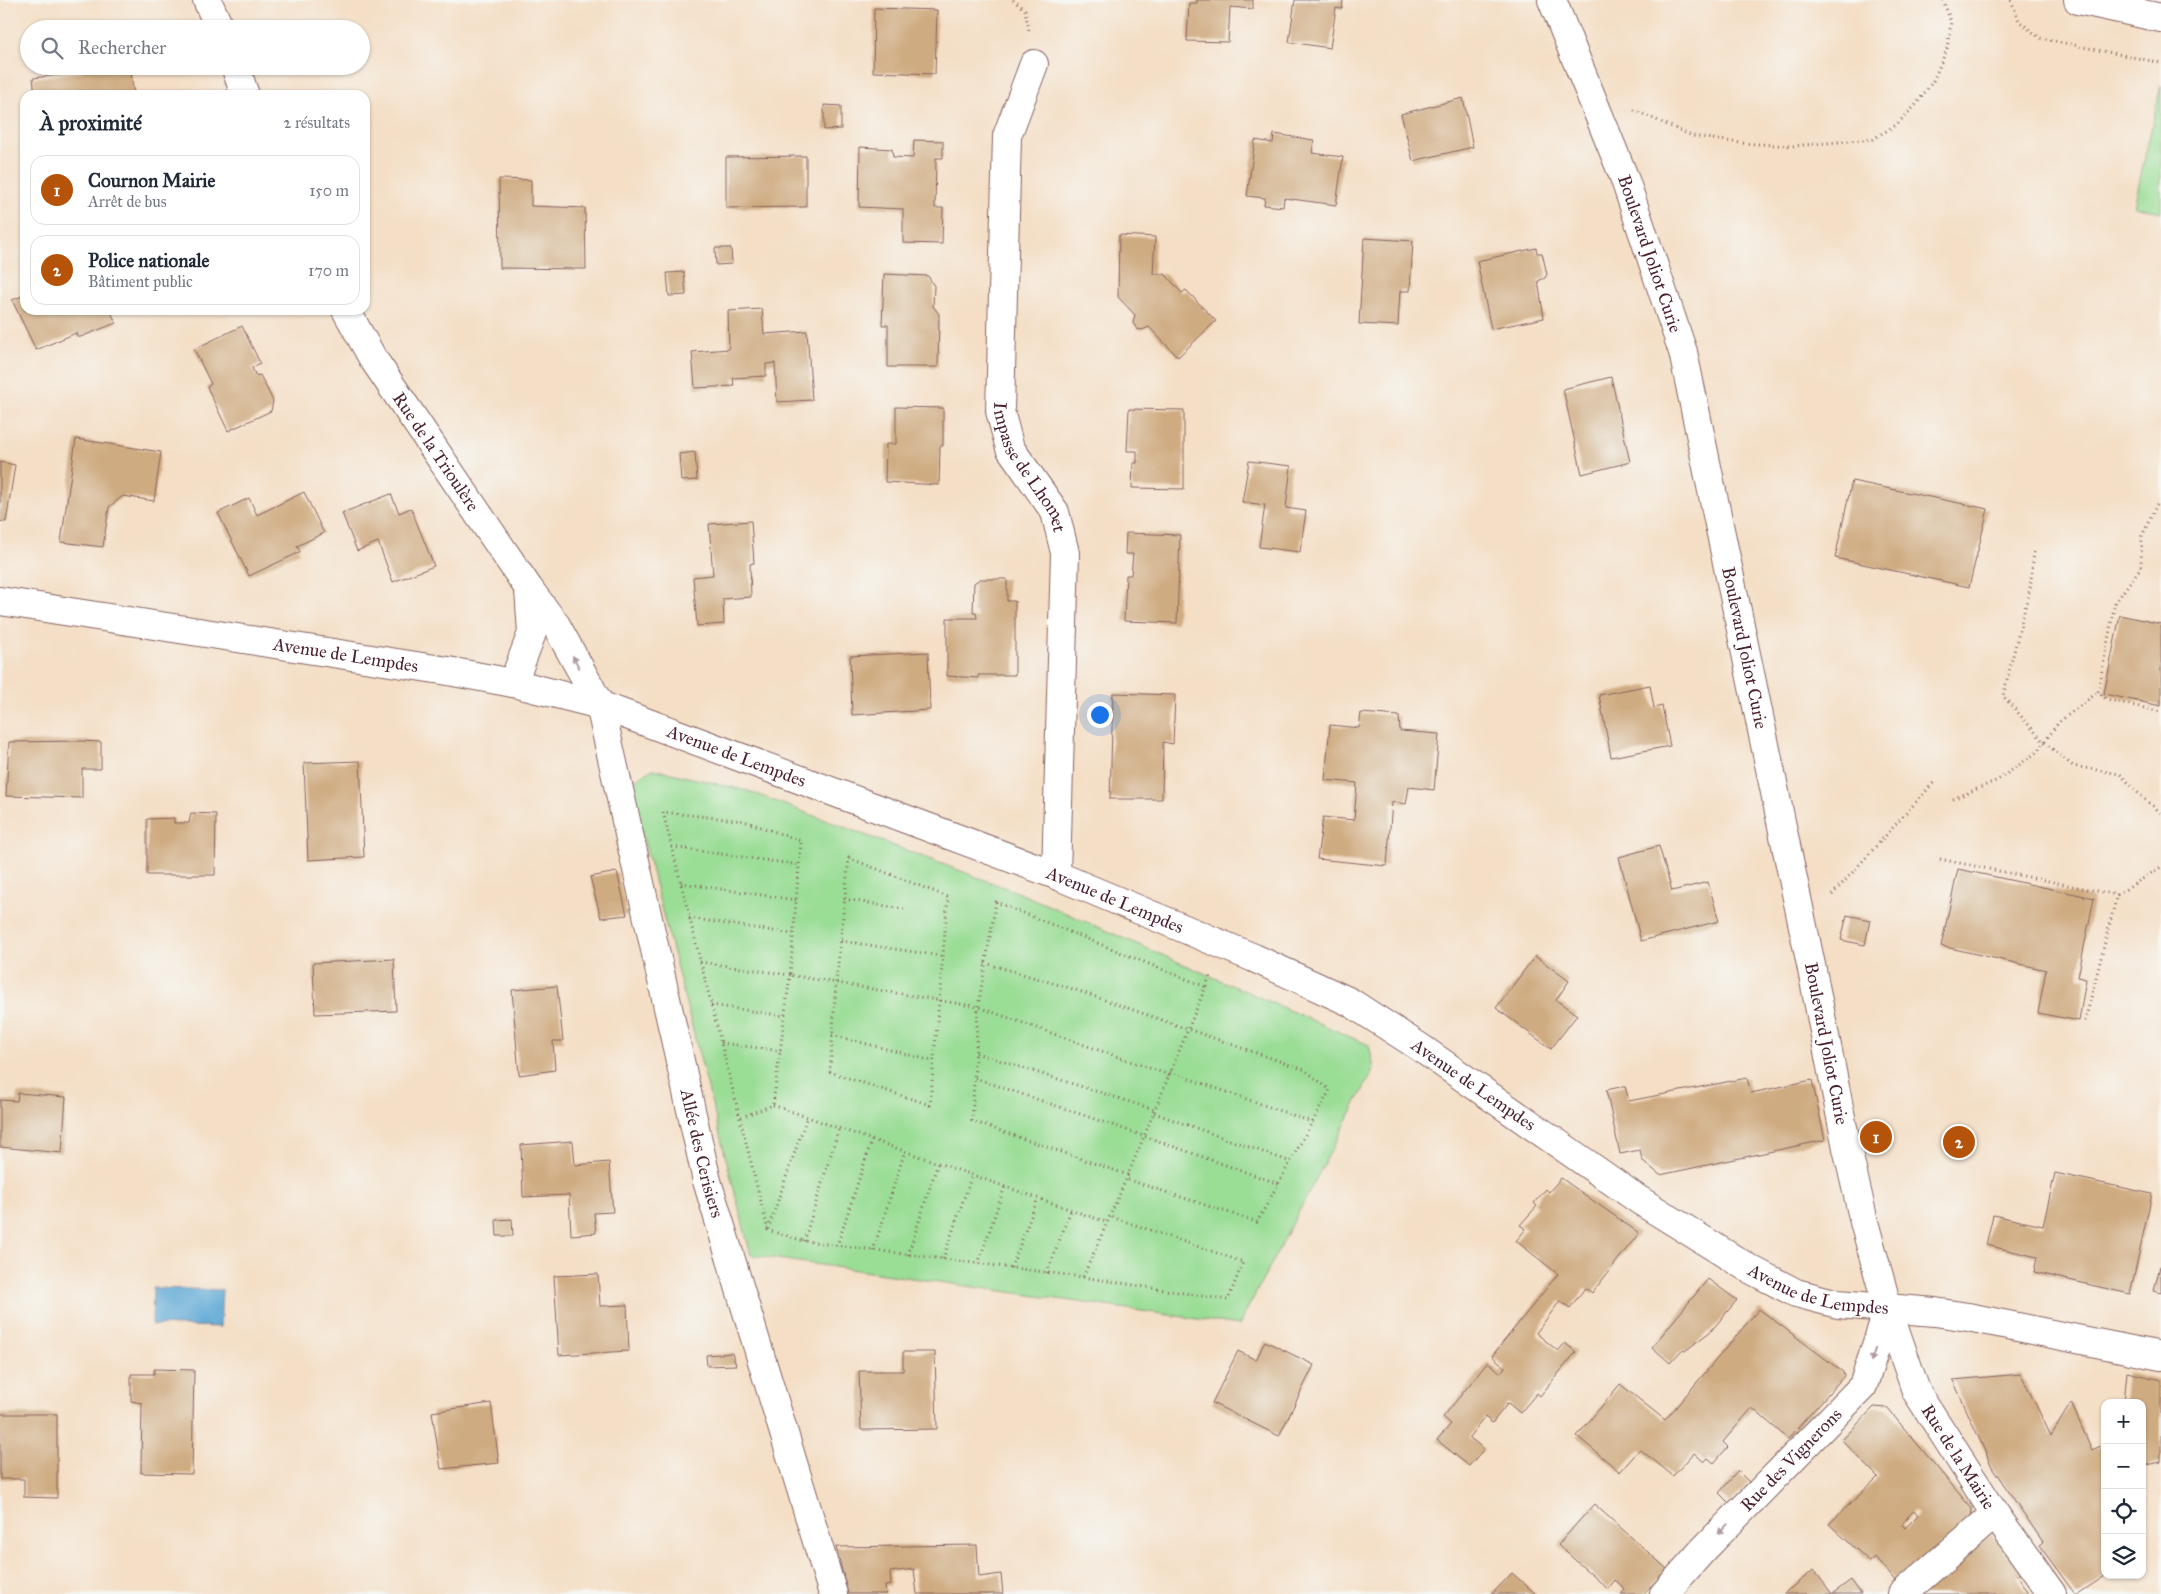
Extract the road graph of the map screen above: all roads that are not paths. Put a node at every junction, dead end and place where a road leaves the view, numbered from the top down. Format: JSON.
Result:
{"nodes":[{"id":1,"x":208,"y":0,"type":"edge"},
{"id":2,"x":1552,"y":0,"type":"edge"},
{"id":3,"x":2078,"y":0,"type":"edge"},
{"id":4,"x":2161,"y":18,"type":"edge"},
{"id":5,"x":216,"y":20,"type":"edge"},
{"id":6,"x":1034,"y":64,"type":"dead end"},
{"id":7,"x":238,"y":75,"type":"edge"},
{"id":8,"x":244,"y":90,"type":"edge"},
{"id":9,"x":349,"y":315,"type":"edge"},
{"id":10,"x":529,"y":589,"type":"junction"},
{"id":11,"x":0,"y":601,"type":"edge"},
{"id":12,"x":513,"y":683,"type":"junction"},
{"id":13,"x":600,"y":705,"type":"junction"},
{"id":14,"x":1056,"y":876,"type":"junction"},
{"id":15,"x":1888,"y":1309,"type":"junction"},
{"id":16,"x":2161,"y":1356,"type":"edge"},
{"id":17,"x":1995,"y":1514,"type":"junction"},
{"id":18,"x":833,"y":1594,"type":"edge"},
{"id":19,"x":1664,"y":1594,"type":"edge"},
{"id":20,"x":1902,"y":1594,"type":"edge"},
{"id":21,"x":2052,"y":1594,"type":"edge"}],
"edges":[{"from":1,"to":5,"type":"street"},
{"from":2,"to":15,"type":"street","name":"Boulevard Joliot Curie"},
{"from":3,"to":4,"type":"street"},
{"from":6,"to":14,"type":"street","name":"Impasse de Lhomet"},
{"from":7,"to":8,"type":"street"},
{"from":9,"to":10,"type":"street","name":"Rue de la Trioulère"},
{"from":10,"to":12,"type":"street","name":"Rue de la Trioulère"},
{"from":13,"to":10,"type":"street","name":"Rue de la Trioulère","one_way":true},
{"from":11,"to":12,"type":"street","name":"Avenue de Lempdes"},
{"from":12,"to":13,"type":"street","name":"Avenue de Lempdes"},
{"from":13,"to":14,"type":"street","name":"Avenue de Lempdes"},
{"from":13,"to":18,"type":"street","name":"Allée des Cerisiers"},
{"from":14,"to":15,"type":"street","name":"Avenue de Lempdes"},
{"from":15,"to":16,"type":"street","name":"Avenue de Lempdes"},
{"from":15,"to":17,"type":"street","name":"Rue de la Mairie"},
{"from":15,"to":19,"type":"street","name":"Rue des Vignerons","one_way":true},
{"from":17,"to":20,"type":"street"},
{"from":17,"to":21,"type":"street","name":"Rue de la Mairie"}]}
